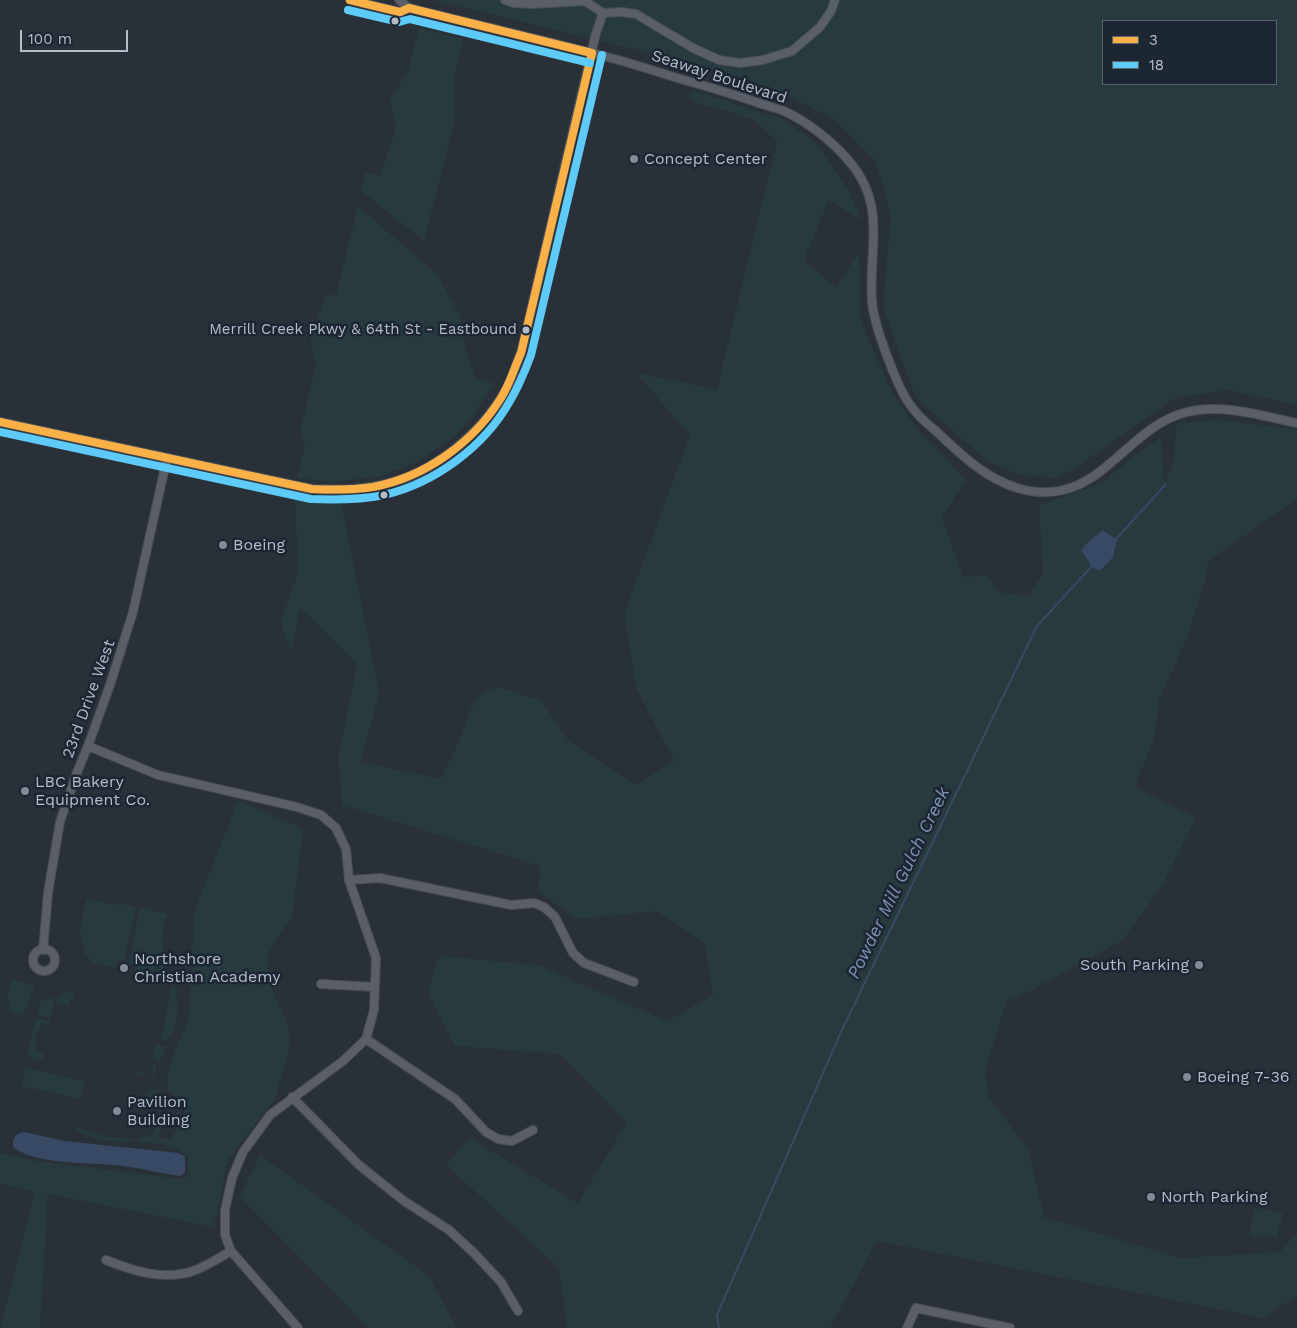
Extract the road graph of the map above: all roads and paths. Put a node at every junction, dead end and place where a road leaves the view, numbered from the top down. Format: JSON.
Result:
{"nodes":[{"id":1,"x":350,"y":0,"type":"edge"},
{"id":2,"x":399,"y":0,"type":"edge"},
{"id":3,"x":506,"y":0,"type":"edge"},
{"id":4,"x":835,"y":0,"type":"edge"},
{"id":5,"x":409,"y":8,"type":"junction"},
{"id":6,"x":603,"y":13,"type":"junction"},
{"id":7,"x":592,"y":53,"type":"junction"},
{"id":8,"x":0,"y":422,"type":"edge"},
{"id":9,"x":1297,"y":423,"type":"edge"},
{"id":10,"x":167,"y":458,"type":"junction"},
{"id":11,"x":88,"y":746,"type":"junction"},
{"id":12,"x":349,"y":880,"type":"junction"},
{"id":13,"x":43,"y":950,"type":"dead end"},
{"id":14,"x":634,"y":982,"type":"dead end"},
{"id":15,"x":322,"y":984,"type":"dead end"},
{"id":16,"x":375,"y":987,"type":"junction"},
{"id":17,"x":366,"y":1038,"type":"junction"},
{"id":18,"x":292,"y":1097,"type":"junction"},
{"id":19,"x":533,"y":1130,"type":"dead end"},
{"id":20,"x":231,"y":1251,"type":"junction"},
{"id":21,"x":106,"y":1260,"type":"dead end"},
{"id":22,"x":518,"y":1311,"type":"dead end"},
{"id":23,"x":298,"y":1328,"type":"edge"},
{"id":24,"x":907,"y":1328,"type":"edge"},
{"id":25,"x":1010,"y":1328,"type":"edge"}],
"edges":[{"from":1,"to":5,"type":"street","name":"Seaway Boulevard"},
{"from":2,"to":5,"type":"street","name":"Seaway Boulevard"},
{"from":3,"to":6,"type":"street"},
{"from":4,"to":6,"type":"street"},
{"from":5,"to":7,"type":"street","name":"Seaway Boulevard"},
{"from":6,"to":7,"type":"street"},
{"from":7,"to":9,"type":"street","name":"Seaway Boulevard"},
{"from":7,"to":10,"type":"street"},
{"from":8,"to":10,"type":"street"},
{"from":10,"to":11,"type":"street","name":"23rd Drive West"},
{"from":11,"to":12,"type":"street"},
{"from":11,"to":13,"type":"street","name":"23rd Drive West"},
{"from":12,"to":14,"type":"street"},
{"from":12,"to":16,"type":"street"},
{"from":15,"to":16,"type":"street"},
{"from":16,"to":17,"type":"street"},
{"from":17,"to":18,"type":"street"},
{"from":17,"to":19,"type":"street"},
{"from":18,"to":20,"type":"street"},
{"from":18,"to":22,"type":"street"},
{"from":20,"to":21,"type":"street"},
{"from":20,"to":23,"type":"street"},
{"from":24,"to":25,"type":"street"}]}
